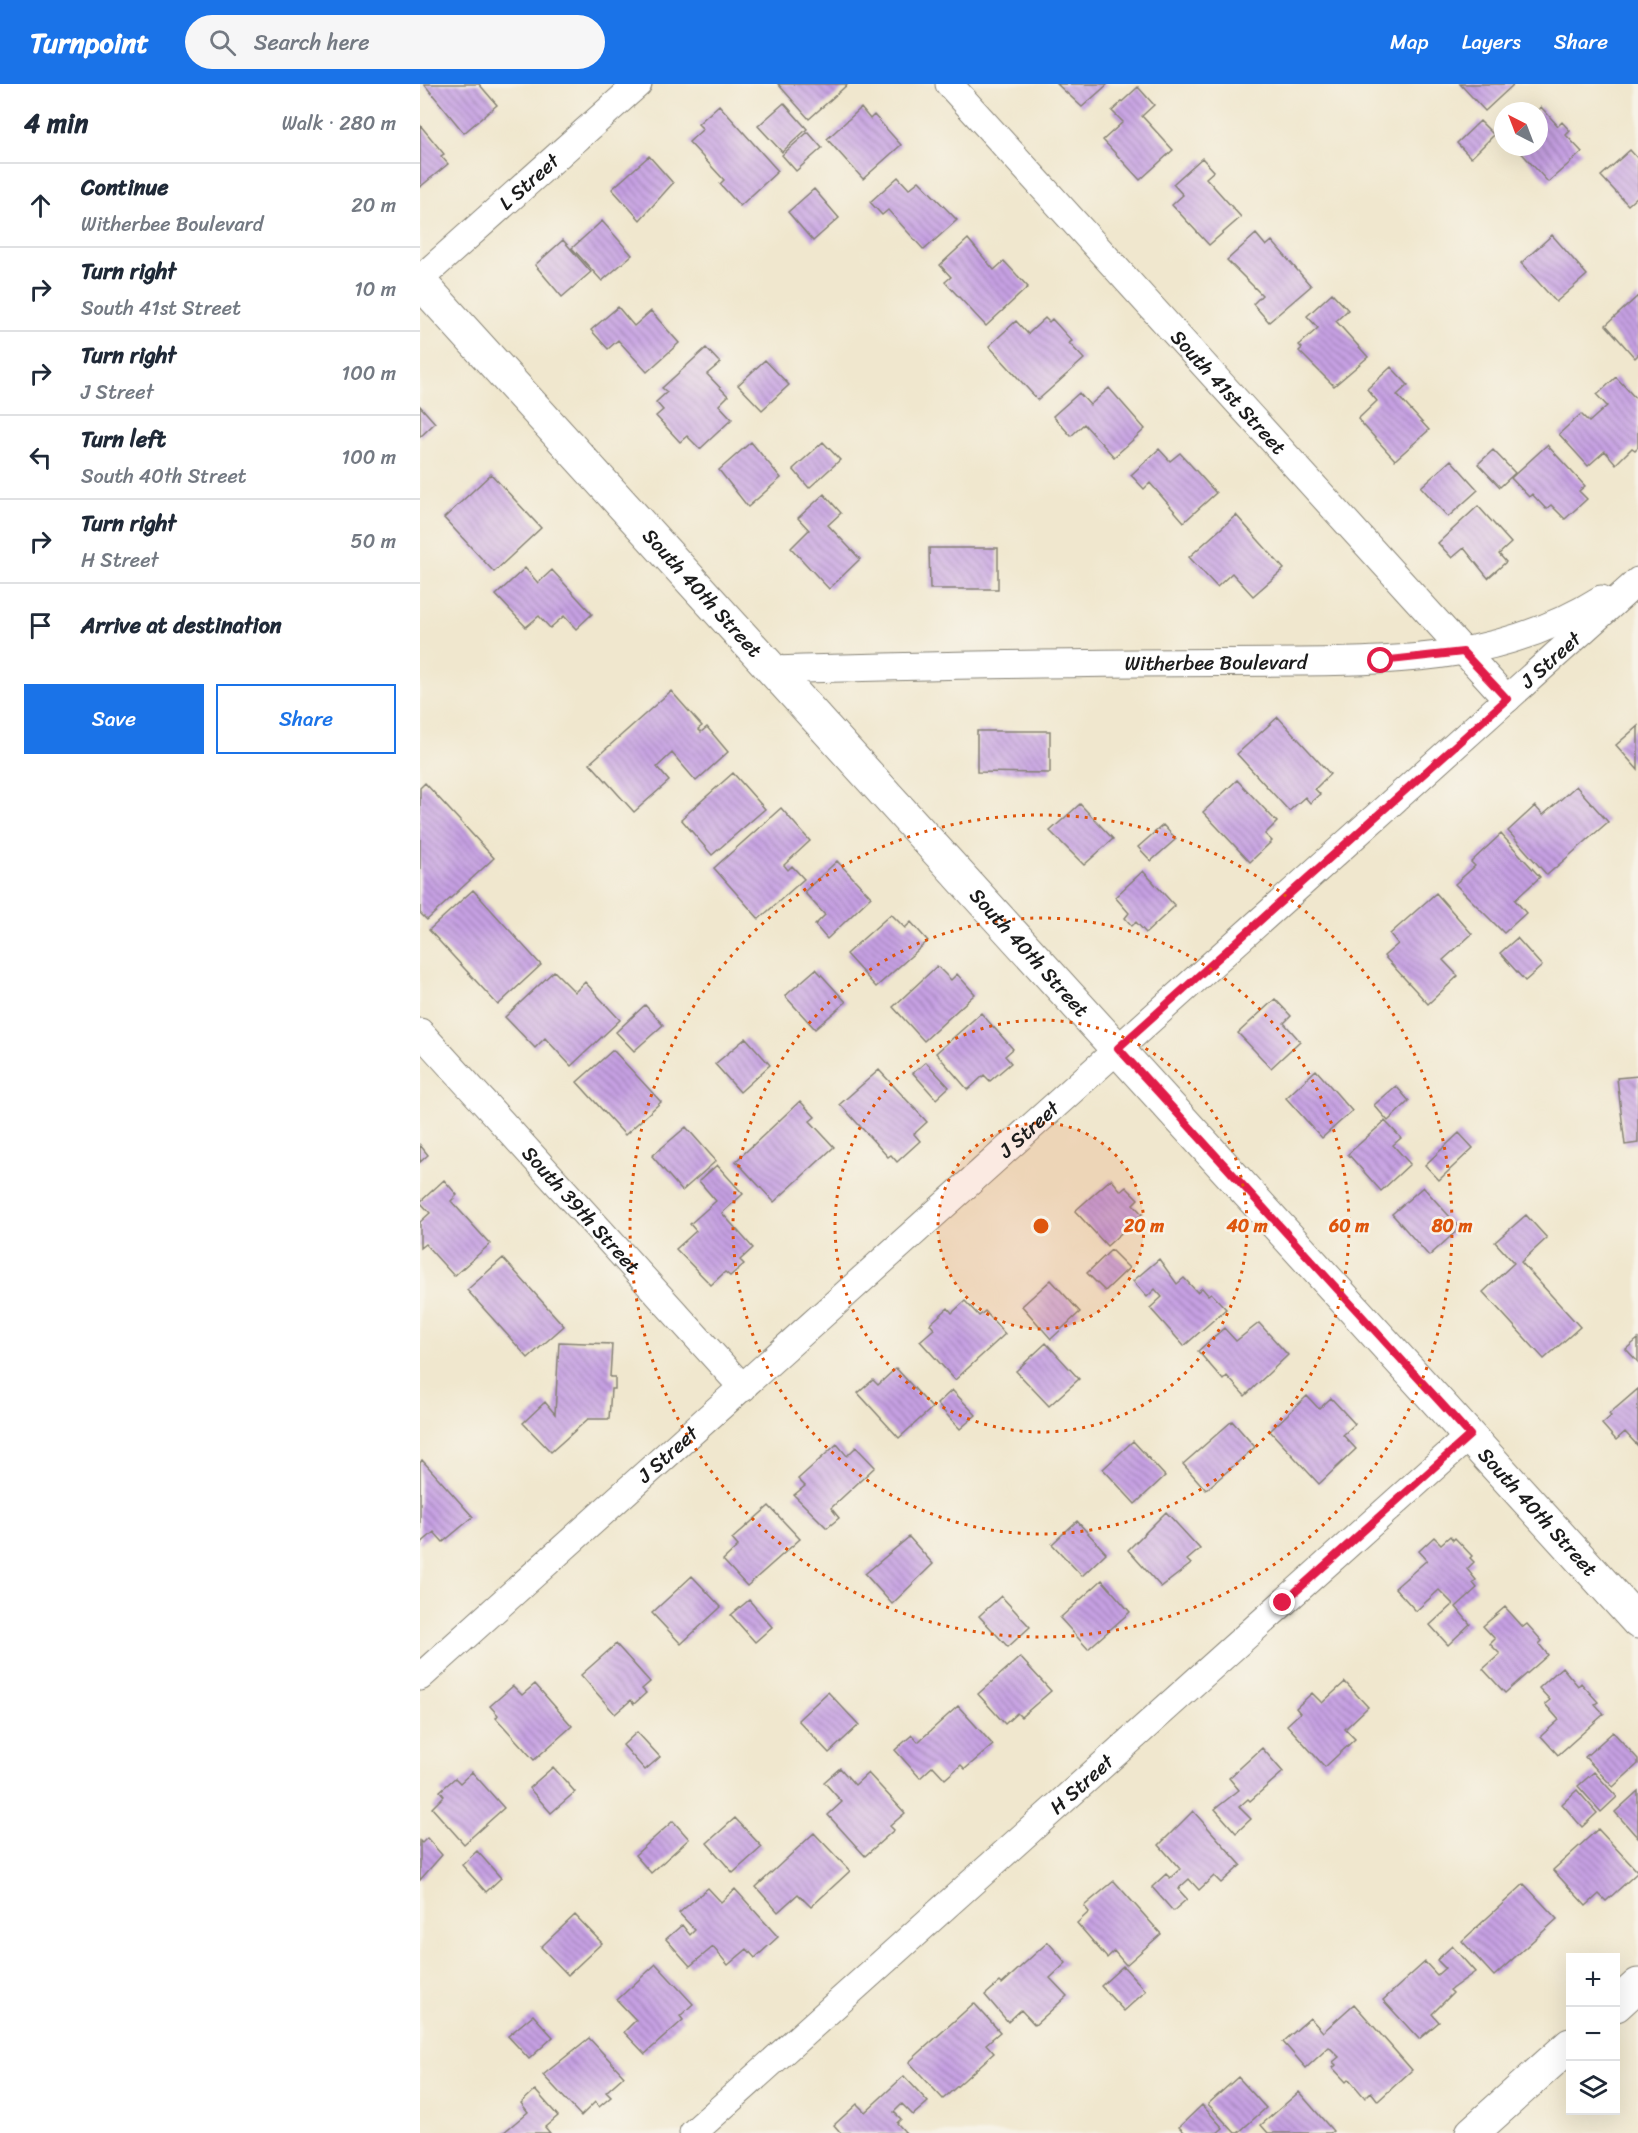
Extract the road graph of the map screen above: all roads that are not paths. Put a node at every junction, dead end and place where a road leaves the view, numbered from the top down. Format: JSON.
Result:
{"nodes":[{"id":1,"x":638,"y":84,"type":"edge"},
{"id":2,"x":949,"y":84,"type":"edge"},
{"id":3,"x":420,"y":281,"type":"edge"},
{"id":4,"x":1638,"y":573,"type":"edge"},
{"id":5,"x":1638,"y":581,"type":"edge"},
{"id":6,"x":1463,"y":652,"type":"junction"},
{"id":7,"x":774,"y":670,"type":"junction"},
{"id":8,"x":1507,"y":699,"type":"junction"},
{"id":9,"x":420,"y":1032,"type":"edge"},
{"id":10,"x":1118,"y":1048,"type":"junction"},
{"id":11,"x":743,"y":1388,"type":"junction"},
{"id":12,"x":1470,"y":1435,"type":"junction"},
{"id":13,"x":1638,"y":1622,"type":"edge"},
{"id":14,"x":420,"y":1677,"type":"edge"},
{"id":15,"x":1638,"y":1985,"type":"edge"},
{"id":16,"x":1620,"y":2001,"type":"edge"},
{"id":17,"x":1566,"y":2049,"type":"edge"},
{"id":18,"x":693,"y":2133,"type":"edge"},
{"id":19,"x":1472,"y":2133,"type":"edge"}],
"edges":[{"from":1,"to":3,"type":"street","name":"L Street"},
{"from":2,"to":6,"type":"street","name":"South 41st Street"},
{"from":3,"to":7,"type":"main road","name":"South 40th Street"},
{"from":4,"to":6,"type":"street","name":"Witherbee Boulevard"},
{"from":5,"to":8,"type":"street","name":"J Street"},
{"from":6,"to":7,"type":"street","name":"Witherbee Boulevard"},
{"from":6,"to":8,"type":"street","name":"South 41st Street"},
{"from":7,"to":10,"type":"main road","name":"South 40th Street"},
{"from":8,"to":10,"type":"street","name":"J Street"},
{"from":9,"to":11,"type":"street","name":"South 39th Street"},
{"from":10,"to":11,"type":"street","name":"J Street"},
{"from":10,"to":12,"type":"main road","name":"South 40th Street"},
{"from":11,"to":14,"type":"street","name":"J Street"},
{"from":12,"to":13,"type":"main road","name":"South 40th Street"},
{"from":12,"to":18,"type":"street","name":"H Street"},
{"from":15,"to":16,"type":"main road"},
{"from":17,"to":19,"type":"main road"}]}
